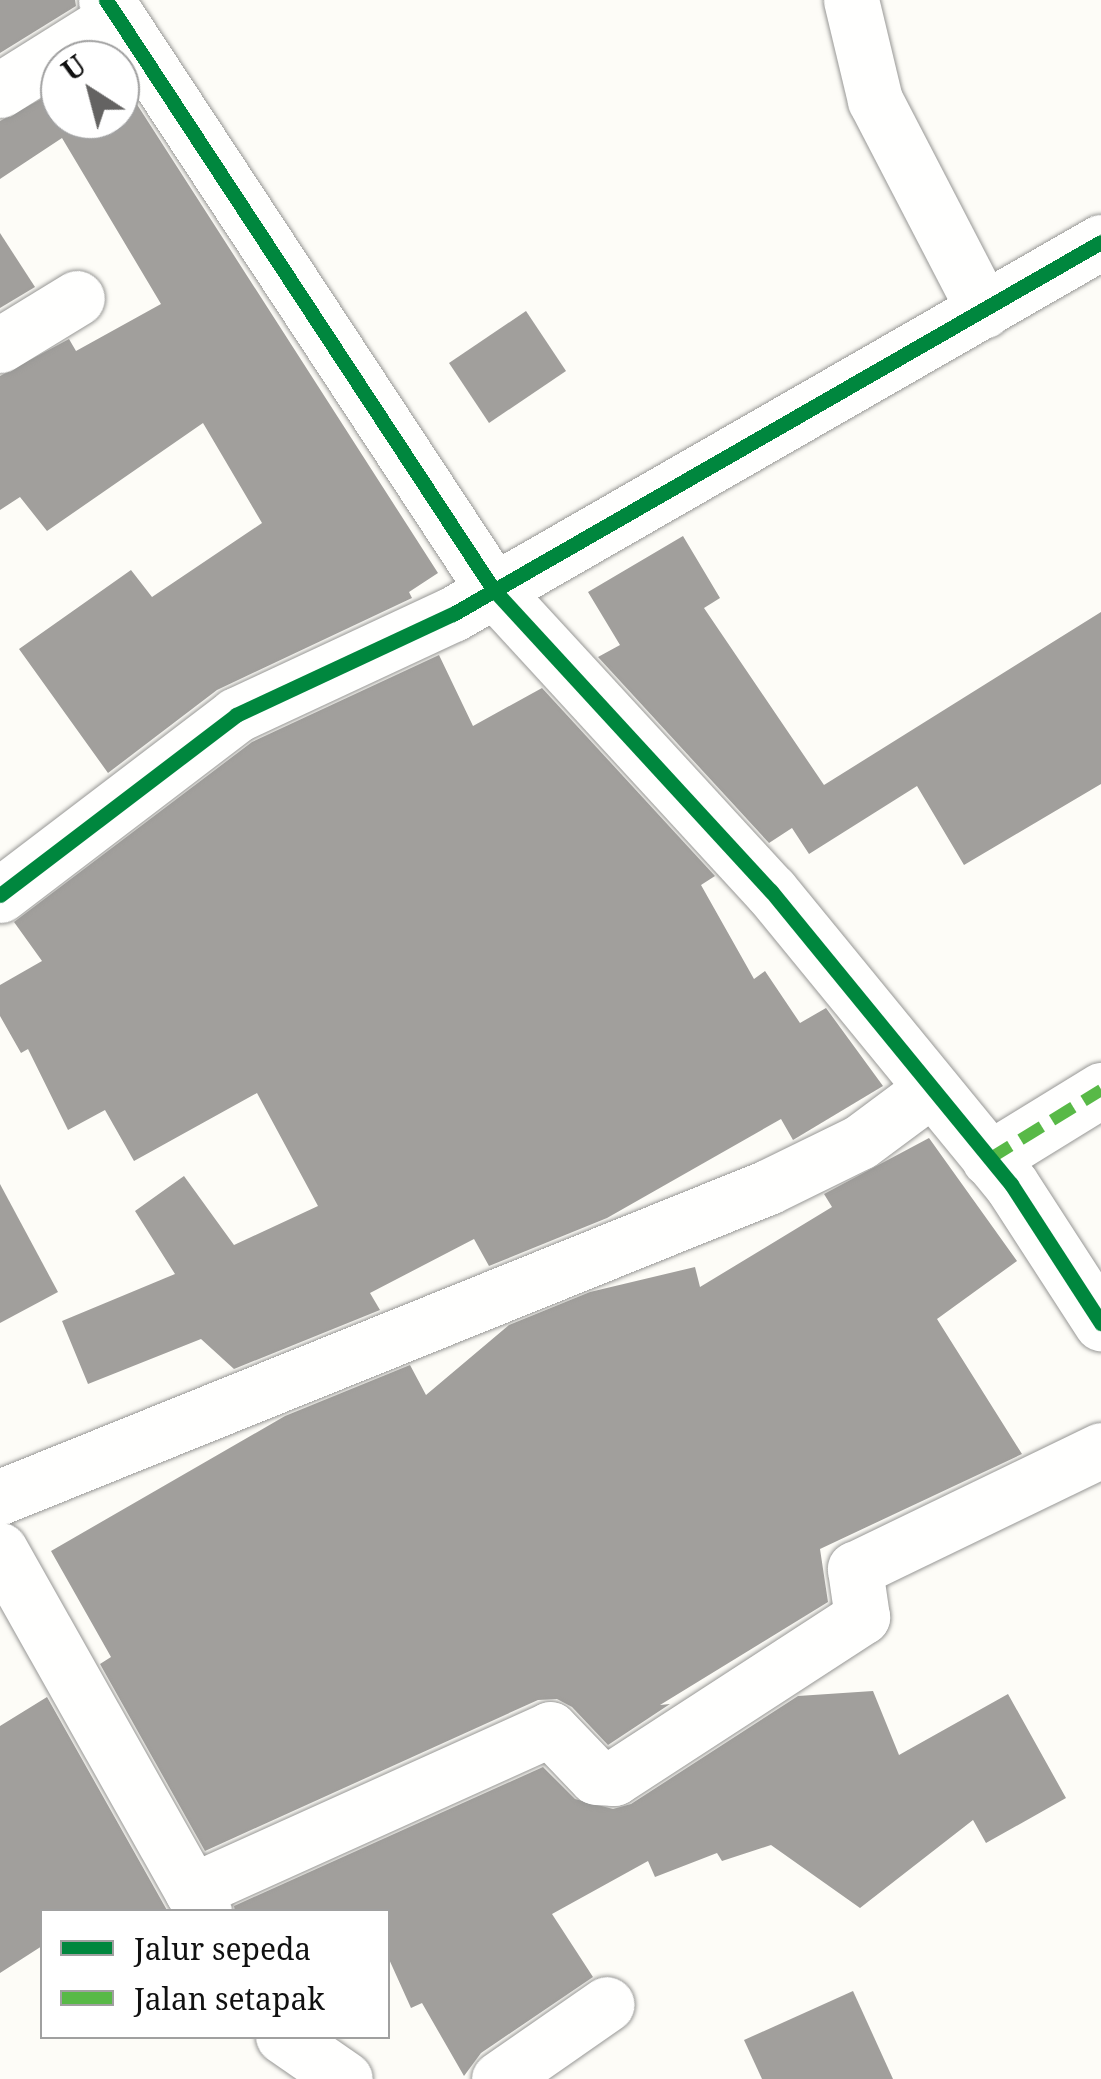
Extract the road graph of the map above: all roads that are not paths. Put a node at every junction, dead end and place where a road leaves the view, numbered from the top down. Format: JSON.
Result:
{"nodes":[{"id":1,"x":851,"y":0,"type":"edge"},
{"id":2,"x":111,"y":9,"type":"edge"},
{"id":3,"x":0,"y":90,"type":"edge"},
{"id":4,"x":1101,"y":242,"type":"edge"},
{"id":5,"x":77,"y":298,"type":"dead end"},
{"id":6,"x":984,"y":310,"type":"junction"},
{"id":7,"x":0,"y":345,"type":"edge"},
{"id":8,"x":493,"y":589,"type":"junction"},
{"id":9,"x":0,"y":894,"type":"edge"},
{"id":10,"x":930,"y":1090,"type":"junction"},
{"id":11,"x":1101,"y":1090,"type":"edge"},
{"id":12,"x":989,"y":1159,"type":"junction"},
{"id":13,"x":1101,"y":1324,"type":"edge"},
{"id":14,"x":1101,"y":1450,"type":"edge"},
{"id":15,"x":0,"y":1496,"type":"edge"},
{"id":16,"x":0,"y":1550,"type":"edge"},
{"id":17,"x":198,"y":1901,"type":"edge"},
{"id":18,"x":607,"y":2004,"type":"dead end"},
{"id":19,"x":287,"y":2039,"type":"edge"},
{"id":20,"x":345,"y":2079,"type":"edge"},
{"id":21,"x":499,"y":2079,"type":"edge"}],
"edges":[{"from":1,"to":6,"type":"street"},
{"from":2,"to":3,"type":"street"},
{"from":2,"to":8,"type":"street"},
{"from":4,"to":6,"type":"street"},
{"from":5,"to":7,"type":"street"},
{"from":6,"to":8,"type":"street"},
{"from":8,"to":9,"type":"street"},
{"from":8,"to":10,"type":"street"},
{"from":10,"to":12,"type":"street"},
{"from":10,"to":15,"type":"street"},
{"from":11,"to":12,"type":"street"},
{"from":12,"to":13,"type":"street"},
{"from":14,"to":17,"type":"street"},
{"from":16,"to":17,"type":"street"},
{"from":18,"to":21,"type":"street"},
{"from":19,"to":20,"type":"street"}]}
